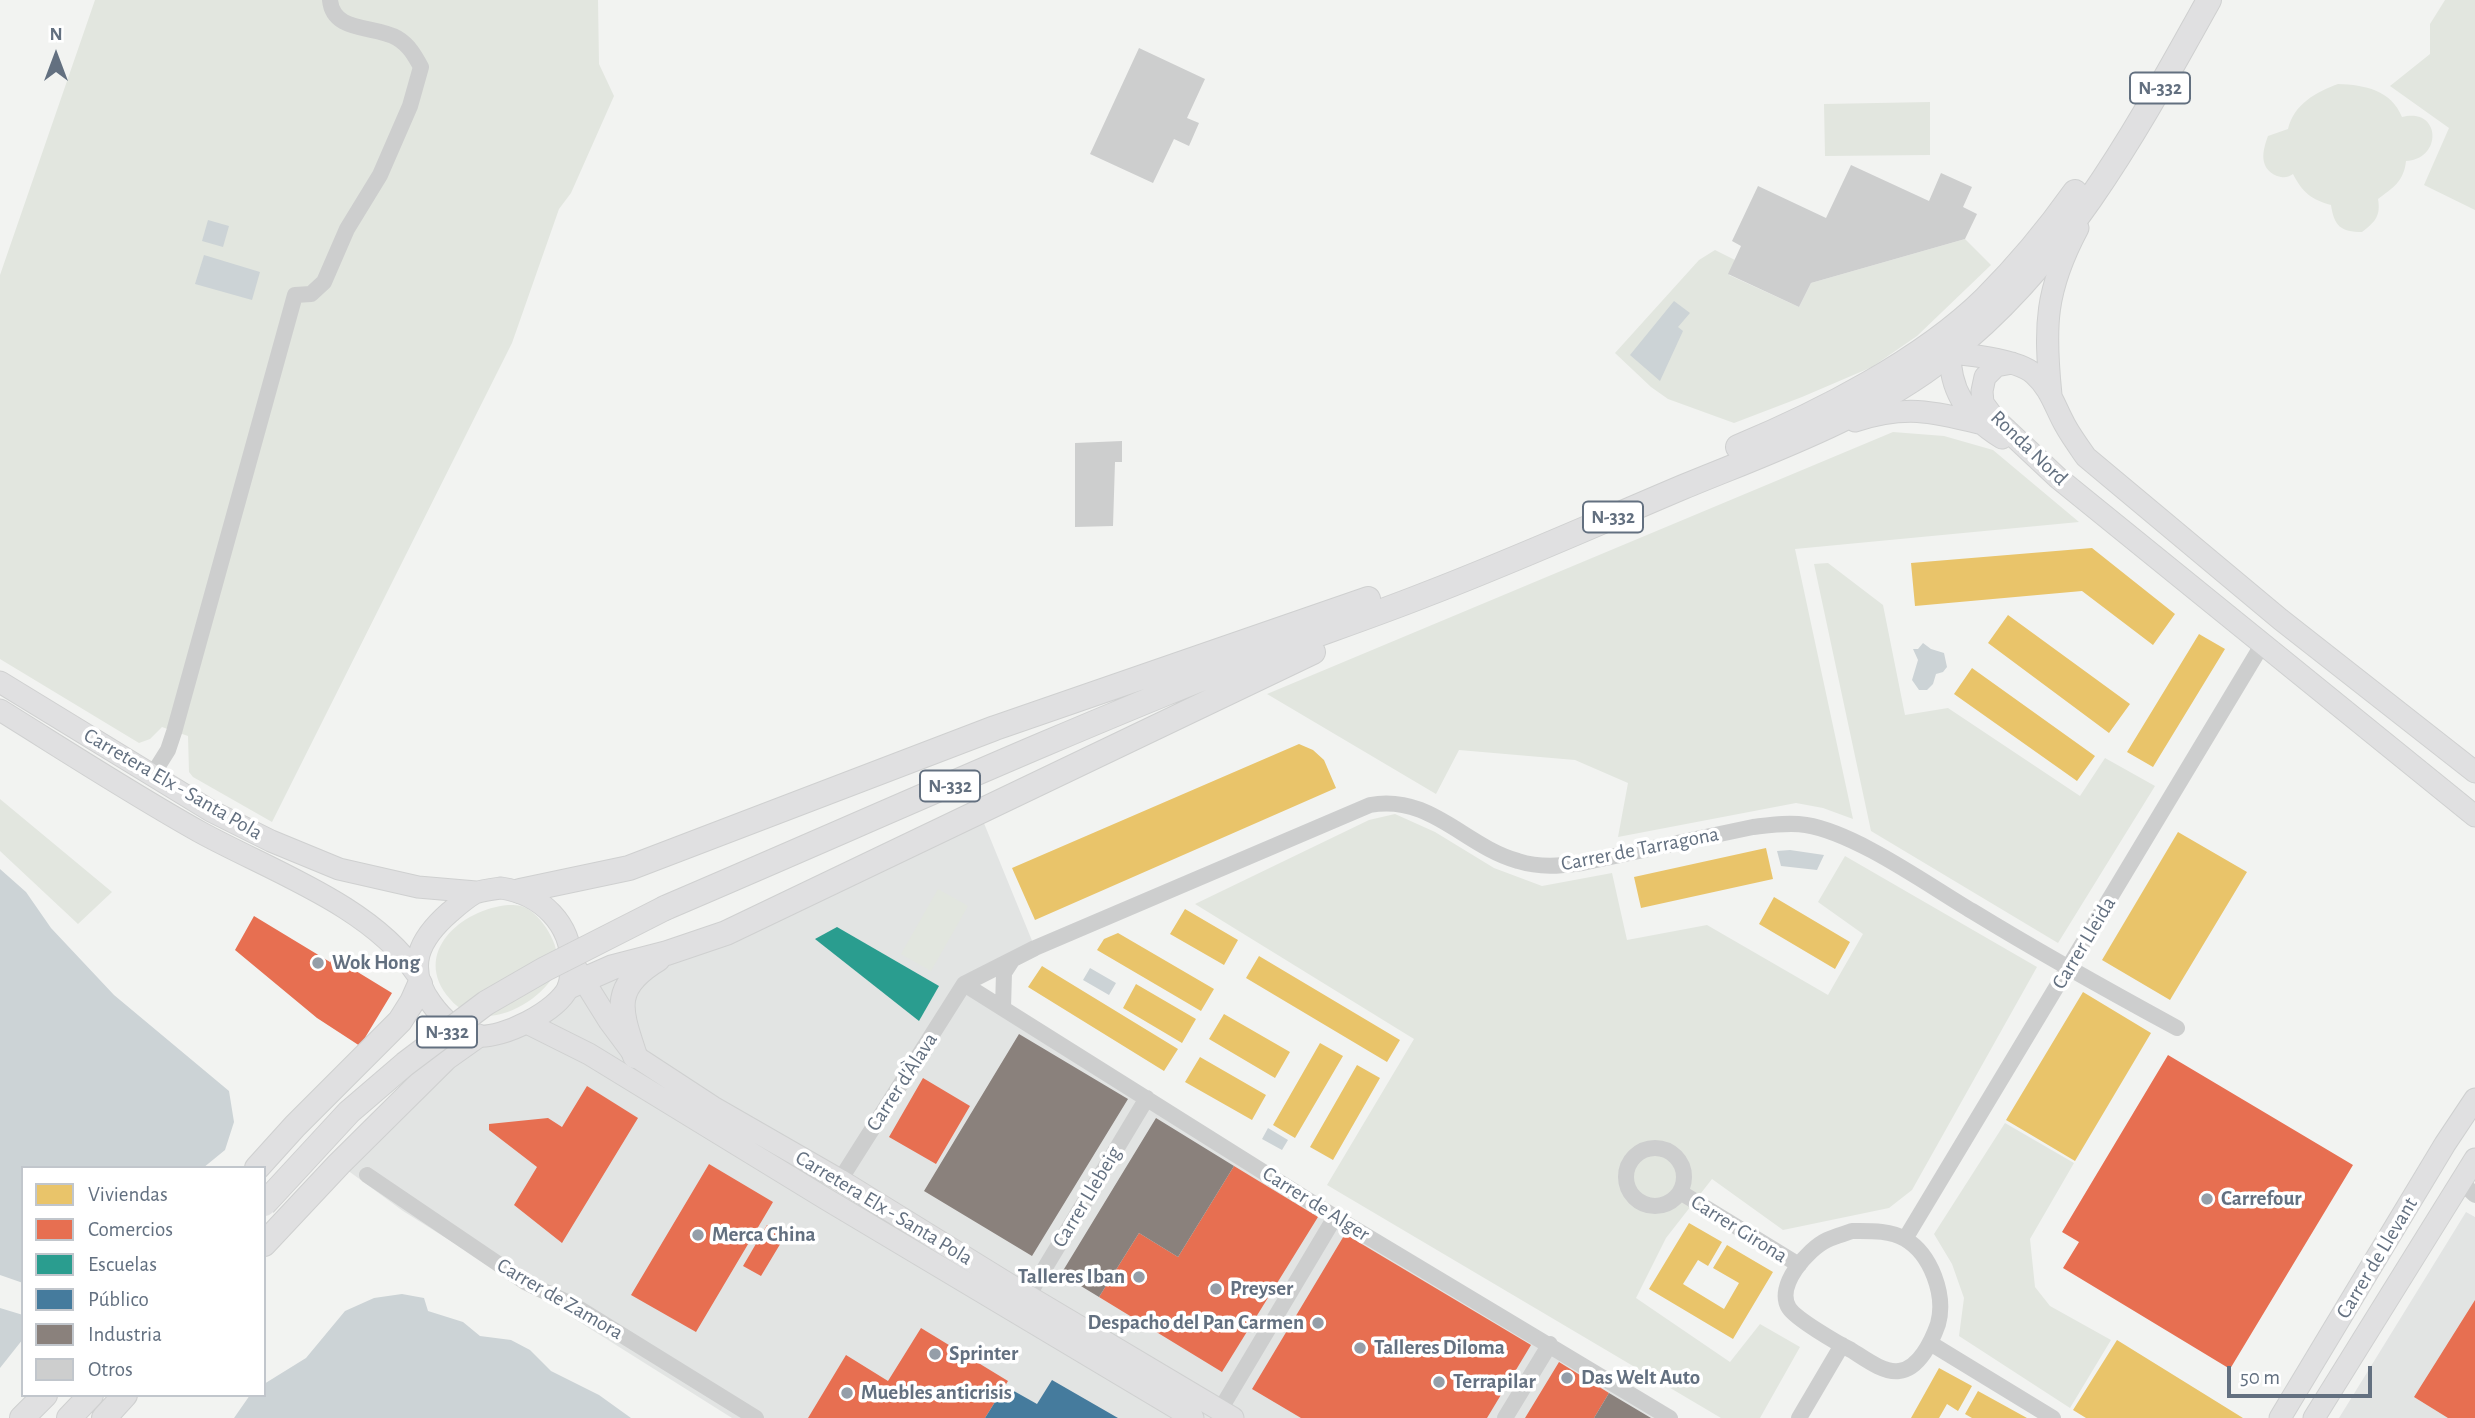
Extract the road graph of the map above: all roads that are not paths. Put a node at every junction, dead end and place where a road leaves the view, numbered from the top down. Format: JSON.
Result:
{"nodes":[{"id":1,"x":330,"y":0,"type":"edge"},
{"id":2,"x":2196,"y":0,"type":"edge"},
{"id":3,"x":2209,"y":0,"type":"edge"},
{"id":4,"x":2107,"y":175,"type":"junction"},
{"id":5,"x":1983,"y":300,"type":"junction"},
{"id":6,"x":1950,"y":353,"type":"junction"},
{"id":7,"x":1906,"y":360,"type":"junction"},
{"id":8,"x":2012,"y":363,"type":"junction"},
{"id":9,"x":2051,"y":395,"type":"junction"},
{"id":10,"x":1979,"y":423,"type":"junction"},
{"id":11,"x":1793,"y":441,"type":"junction"},
{"id":12,"x":2025,"y":446,"type":"junction"},
{"id":13,"x":1398,"y":589,"type":"junction"},
{"id":14,"x":1433,"y":592,"type":"junction"},
{"id":15,"x":2262,"y":645,"type":"junction"},
{"id":16,"x":1237,"y":665,"type":"junction"},
{"id":17,"x":0,"y":682,"type":"edge"},
{"id":18,"x":0,"y":710,"type":"edge"},
{"id":19,"x":2475,"y":772,"type":"edge"},
{"id":20,"x":153,"y":774,"type":"junction"},
{"id":21,"x":2475,"y":816,"type":"edge"},
{"id":22,"x":520,"y":891,"type":"junction"},
{"id":23,"x":476,"y":892,"type":"junction"},
{"id":24,"x":667,"y":953,"type":"junction"},
{"id":25,"x":1013,"y":959,"type":"junction"},
{"id":26,"x":2068,"y":969,"type":"junction"},
{"id":27,"x":575,"y":975,"type":"junction"},
{"id":28,"x":418,"y":979,"type":"junction"},
{"id":29,"x":964,"y":984,"type":"junction"},
{"id":30,"x":1003,"y":1008,"type":"junction"},
{"id":31,"x":527,"y":1023,"type":"junction"},
{"id":32,"x":2176,"y":1028,"type":"dead end"},
{"id":33,"x":477,"y":1037,"type":"junction"},
{"id":34,"x":374,"y":1046,"type":"junction"},
{"id":35,"x":635,"y":1056,"type":"junction"},
{"id":36,"x":422,"y":1082,"type":"junction"},
{"id":37,"x":1147,"y":1098,"type":"junction"},
{"id":38,"x":2475,"y":1099,"type":"edge"},
{"id":39,"x":2475,"y":1160,"type":"edge"},
{"id":40,"x":259,"y":1166,"type":"edge"},
{"id":41,"x":366,"y":1175,"type":"dead end"},
{"id":42,"x":840,"y":1180,"type":"junction"},
{"id":43,"x":2468,"y":1188,"type":"edge"},
{"id":44,"x":1680,"y":1192,"type":"dead end"},
{"id":45,"x":266,"y":1202,"type":"edge"},
{"id":46,"x":1335,"y":1217,"type":"junction"},
{"id":47,"x":1905,"y":1239,"type":"junction"},
{"id":48,"x":266,"y":1242,"type":"edge"},
{"id":49,"x":1799,"y":1265,"type":"junction"},
{"id":50,"x":1028,"y":1296,"type":"junction"},
{"id":51,"x":1930,"y":1343,"type":"junction"},
{"id":52,"x":1550,"y":1344,"type":"junction"},
{"id":53,"x":1842,"y":1345,"type":"junction"},
{"id":54,"x":43,"y":1397,"type":"edge"},
{"id":55,"x":89,"y":1397,"type":"edge"},
{"id":56,"x":123,"y":1397,"type":"edge"},
{"id":57,"x":1226,"y":1414,"type":"edge"},
{"id":58,"x":22,"y":1418,"type":"edge"},
{"id":59,"x":69,"y":1418,"type":"edge"},
{"id":60,"x":104,"y":1418,"type":"edge"},
{"id":61,"x":756,"y":1418,"type":"edge"},
{"id":62,"x":1193,"y":1418,"type":"edge"},
{"id":63,"x":1505,"y":1418,"type":"edge"},
{"id":64,"x":1670,"y":1418,"type":"edge"},
{"id":65,"x":1799,"y":1418,"type":"edge"},
{"id":66,"x":2053,"y":1418,"type":"edge"},
{"id":67,"x":2280,"y":1418,"type":"edge"},
{"id":68,"x":2314,"y":1418,"type":"edge"}],
"edges":[{"from":1,"to":20,"type":"street"},
{"from":2,"to":5,"type":"highway","number":"N-332"},
{"from":3,"to":4,"type":"highway","number":"N-332"},
{"from":4,"to":6,"type":"highway","number":"N-332"},
{"from":4,"to":9,"type":"main road"},
{"from":5,"to":6,"type":"main road"},
{"from":5,"to":7,"type":"highway","number":"N-332"},
{"from":6,"to":7,"type":"main road"},
{"from":6,"to":8,"type":"main road"},
{"from":6,"to":10,"type":"main road"},
{"from":6,"to":11,"type":"highway","number":"N-332"},
{"from":7,"to":13,"type":"highway","number":"N-332"},
{"from":8,"to":9,"type":"main road","name":"Ronda Nord"},
{"from":8,"to":12,"type":"main road","name":"Ronda Nord"},
{"from":9,"to":19,"type":"main road","name":"Ronda Nord"},
{"from":10,"to":11,"type":"main road"},
{"from":10,"to":12,"type":"main road"},
{"from":11,"to":14,"type":"highway","number":"N-332"},
{"from":12,"to":15,"type":"main road","name":"Ronda Nord"},
{"from":13,"to":16,"type":"highway","number":"N-332"},
{"from":13,"to":22,"type":"highway"},
{"from":14,"to":16,"type":"highway","number":"N-332"},
{"from":14,"to":24,"type":"highway"},
{"from":15,"to":21,"type":"main road","name":"Ronda Nord"},
{"from":15,"to":26,"type":"street","name":"Carrer Lleida"},
{"from":16,"to":45,"type":"highway","number":"N-332","bridge":true},
{"from":17,"to":20,"type":"main road","name":"Carretera Elx - Santa Pola"},
{"from":18,"to":28,"type":"main road","name":"Carretera Elx - Santa Pola"},
{"from":20,"to":23,"type":"main road","name":"Carretera Elx - Santa Pola"},
{"from":22,"to":23,"type":"main road"},
{"from":22,"to":27,"type":"main road"},
{"from":23,"to":28,"type":"main road"},
{"from":24,"to":27,"type":"highway"},
{"from":24,"to":35,"type":"highway"},
{"from":25,"to":26,"type":"street","name":"Carrer de Tarragona"},
{"from":25,"to":29,"type":"street","name":"Carrer de Tarragona"},
{"from":25,"to":30,"type":"street"},
{"from":26,"to":32,"type":"street","name":"Carrer de Tarragona"},
{"from":26,"to":47,"type":"street","name":"Carrer Lleida"},
{"from":27,"to":31,"type":"main road"},
{"from":27,"to":35,"type":"main road","name":"Carretera Elx - Santa Pola"},
{"from":28,"to":33,"type":"main road"},
{"from":28,"to":34,"type":"highway"},
{"from":29,"to":30,"type":"street","name":"Carrer de Alger"},
{"from":29,"to":42,"type":"street","name":"Carrer d'Àlava"},
{"from":30,"to":37,"type":"street","name":"Carrer de Alger"},
{"from":31,"to":33,"type":"main road"},
{"from":31,"to":62,"type":"main road","name":"Carretera Elx - Santa Pola"},
{"from":33,"to":36,"type":"highway"},
{"from":34,"to":36,"type":"highway"},
{"from":34,"to":40,"type":"highway"},
{"from":35,"to":42,"type":"main road","name":"Carretera Elx - Santa Pola"},
{"from":36,"to":48,"type":"highway"},
{"from":37,"to":46,"type":"street","name":"Carrer de Alger"},
{"from":37,"to":50,"type":"street","name":"Carrer Llebeig"},
{"from":38,"to":67,"type":"main road","name":"Carrer de Llevant"},
{"from":39,"to":43,"type":"main road","name":"Carrer de Llevant"},
{"from":41,"to":61,"type":"street","name":"Carrer de Zamora"},
{"from":42,"to":50,"type":"main road","name":"Carretera Elx - Santa Pola"},
{"from":43,"to":68,"type":"main road","name":"Carrer de Llevant"},
{"from":44,"to":49,"type":"street","name":"Carrer Girona"},
{"from":46,"to":52,"type":"street","name":"Carrer de Alger"},
{"from":46,"to":57,"type":"street"},
{"from":47,"to":49,"type":"street"},
{"from":47,"to":51,"type":"street"},
{"from":49,"to":53,"type":"street"},
{"from":50,"to":57,"type":"main road","name":"Carretera Elx - Santa Pola"},
{"from":51,"to":53,"type":"street"},
{"from":51,"to":66,"type":"street"},
{"from":52,"to":63,"type":"street"},
{"from":52,"to":64,"type":"street","name":"Carrer de Alger"},
{"from":53,"to":65,"type":"street"},
{"from":54,"to":58,"type":"highway"},
{"from":55,"to":59,"type":"highway"},
{"from":56,"to":60,"type":"highway"}]}
